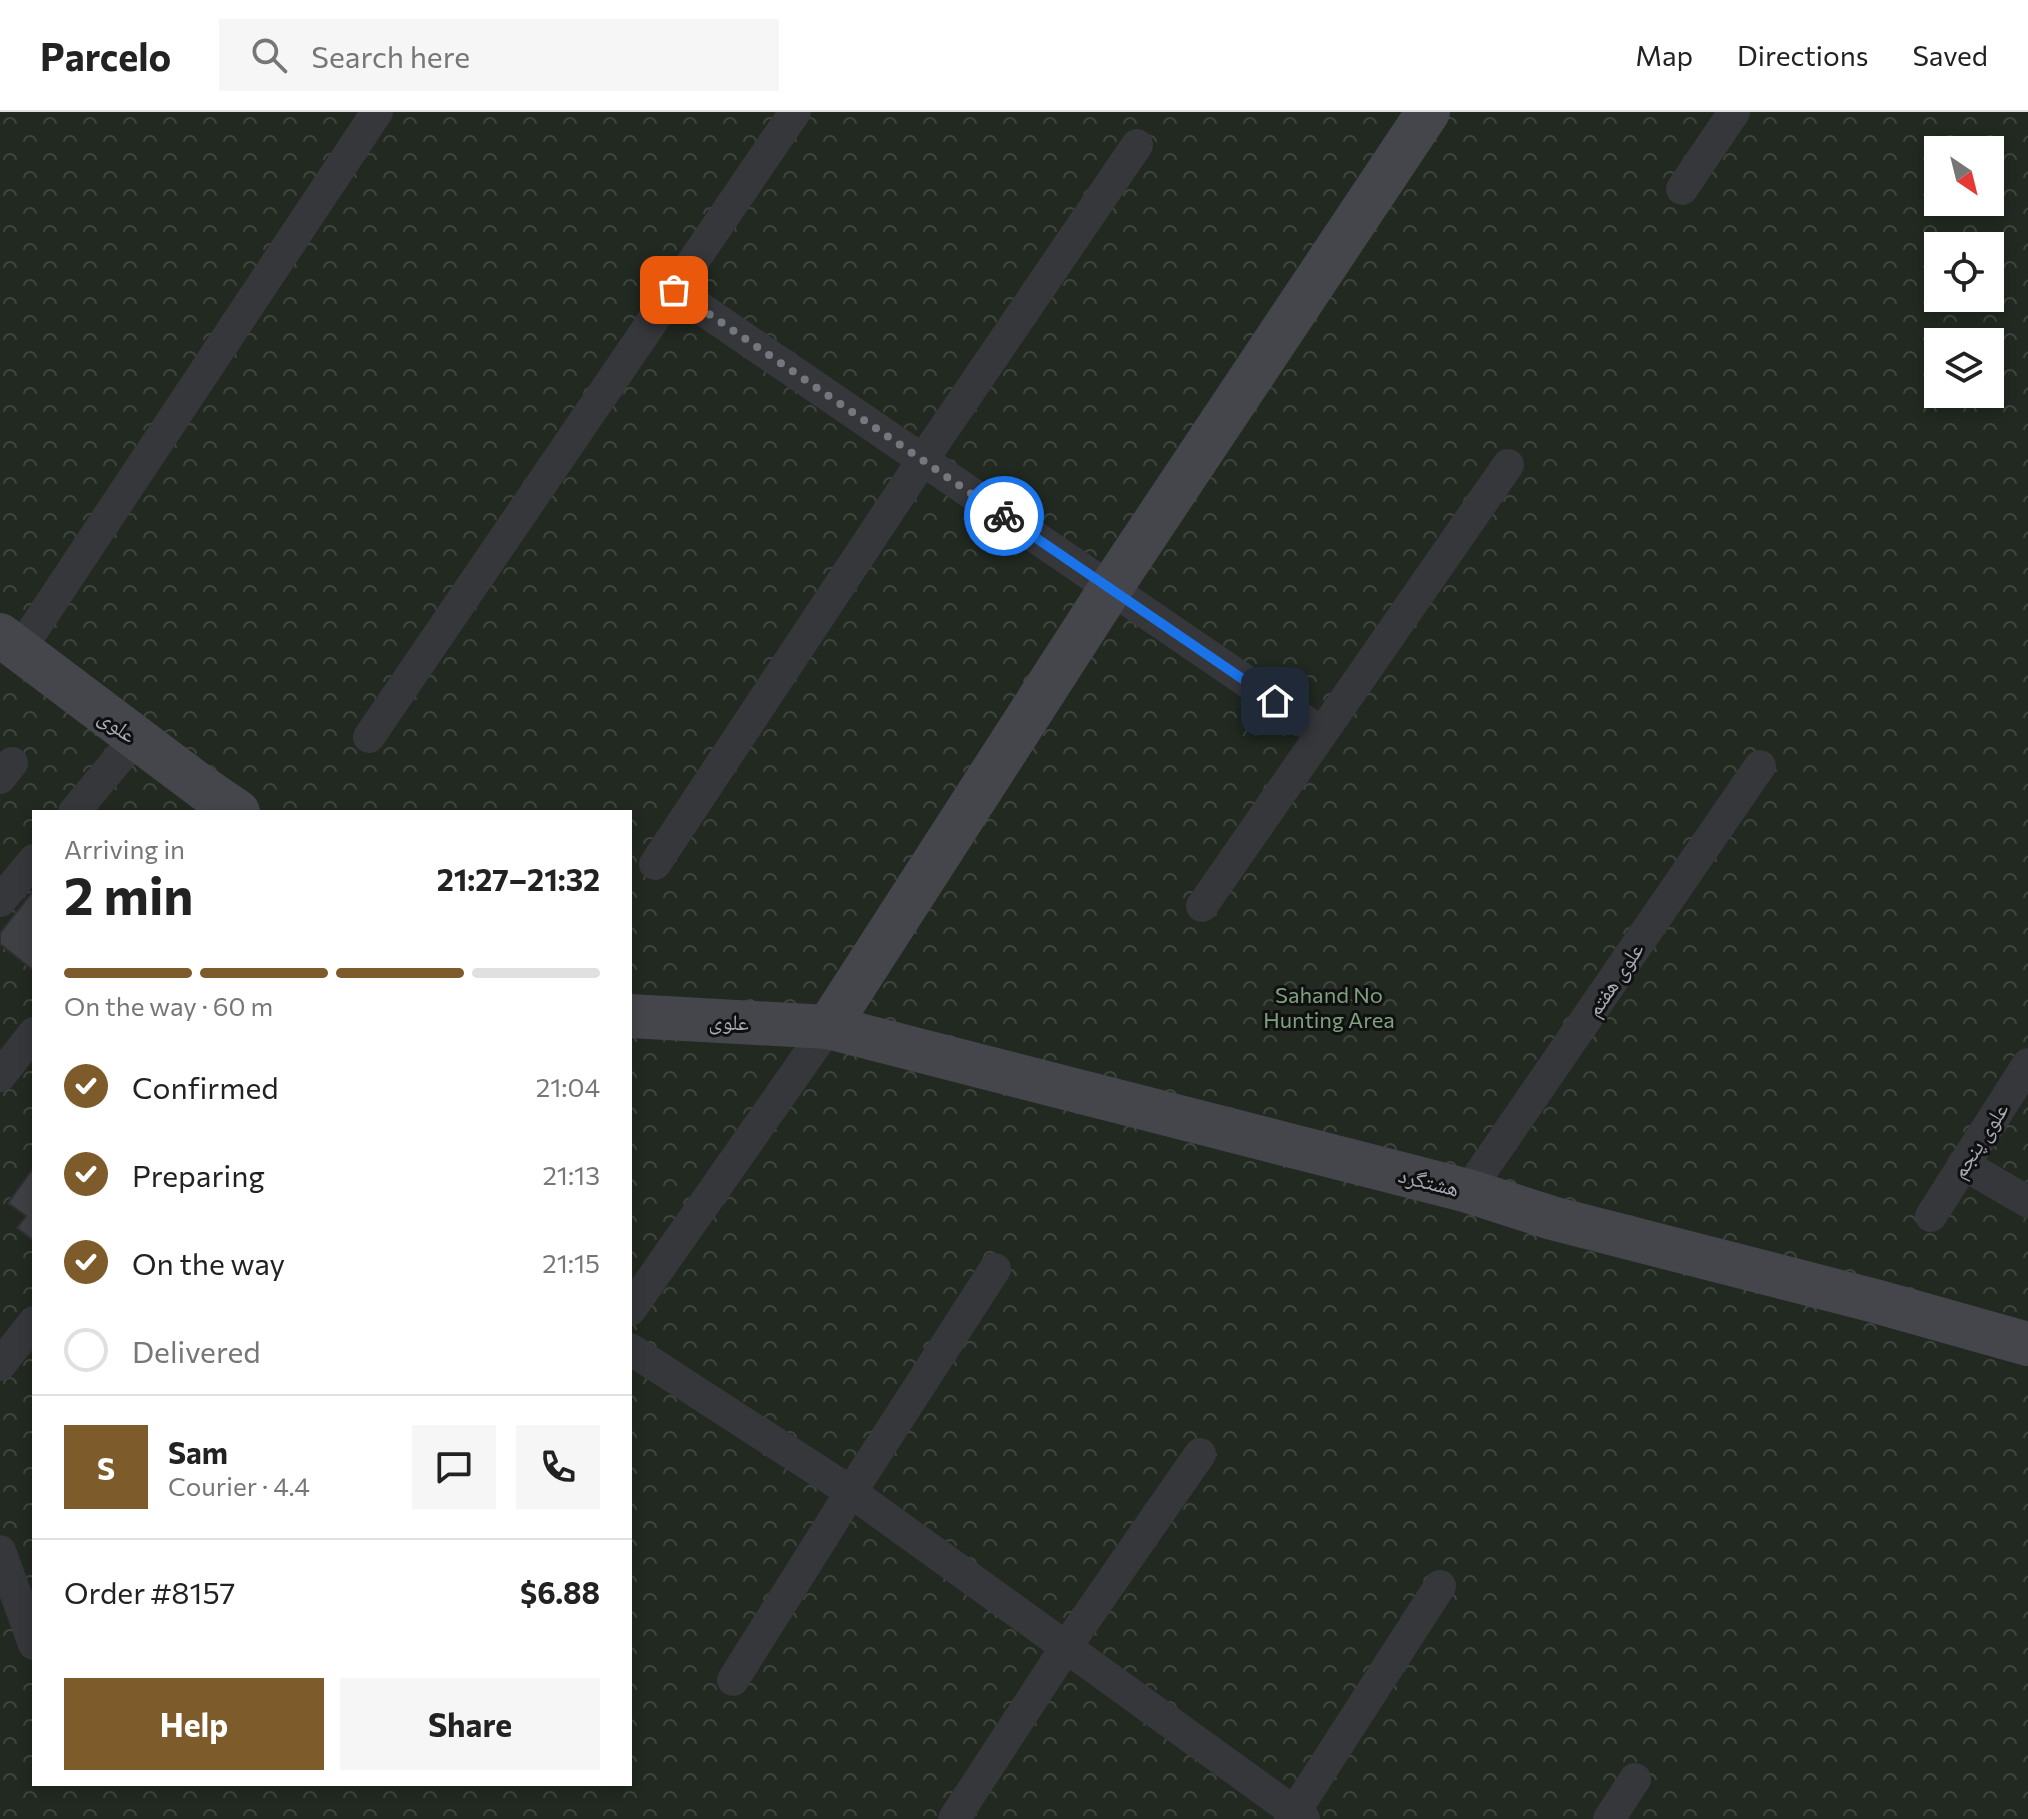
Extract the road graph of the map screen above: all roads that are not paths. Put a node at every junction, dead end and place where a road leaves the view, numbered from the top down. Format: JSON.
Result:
{"nodes":[{"id":1,"x":377,"y":112,"type":"edge"},
{"id":2,"x":795,"y":112,"type":"edge"},
{"id":3,"x":1428,"y":112,"type":"edge"},
{"id":4,"x":1734,"y":112,"type":"edge"},
{"id":5,"x":1137,"y":145,"type":"dead end"},
{"id":6,"x":1682,"y":189,"type":"dead end"},
{"id":7,"x":674,"y":290,"type":"junction"},
{"id":8,"x":922,"y":461,"type":"junction"},
{"id":9,"x":1508,"y":465,"type":"dead end"},
{"id":10,"x":1110,"y":589,"type":"junction"},
{"id":11,"x":10,"y":643,"type":"edge"},
{"id":12,"x":1322,"y":733,"type":"junction"},
{"id":13,"x":369,"y":737,"type":"dead end"},
{"id":14,"x":136,"y":738,"type":"junction"},
{"id":15,"x":1760,"y":766,"type":"dead end"},
{"id":16,"x":76,"y":810,"type":"edge"},
{"id":17,"x":235,"y":810,"type":"edge"},
{"id":18,"x":32,"y":862,"type":"edge"},
{"id":19,"x":655,"y":864,"type":"dead end"},
{"id":20,"x":0,"y":901,"type":"edge"},
{"id":21,"x":1202,"y":906,"type":"dead end"},
{"id":22,"x":632,"y":1016,"type":"edge"},
{"id":23,"x":828,"y":1027,"type":"junction"},
{"id":24,"x":32,"y":1036,"type":"edge"},
{"id":25,"x":2028,"y":1064,"type":"edge"},
{"id":26,"x":0,"y":1076,"type":"edge"},
{"id":27,"x":1963,"y":1164,"type":"junction"},
{"id":28,"x":1468,"y":1191,"type":"junction"},
{"id":29,"x":2028,"y":1202,"type":"edge"},
{"id":30,"x":1931,"y":1216,"type":"dead end"},
{"id":31,"x":995,"y":1269,"type":"dead end"},
{"id":32,"x":632,"y":1307,"type":"edge"},
{"id":33,"x":32,"y":1325,"type":"edge"},
{"id":34,"x":2028,"y":1344,"type":"edge"},
{"id":35,"x":632,"y":1350,"type":"edge"},
{"id":36,"x":0,"y":1365,"type":"edge"},
{"id":37,"x":1200,"y":1454,"type":"dead end"},
{"id":38,"x":851,"y":1492,"type":"junction"},
{"id":39,"x":0,"y":1551,"type":"edge"},
{"id":40,"x":1440,"y":1586,"type":"dead end"},
{"id":41,"x":32,"y":1639,"type":"edge"},
{"id":42,"x":1066,"y":1647,"type":"junction"},
{"id":43,"x":733,"y":1680,"type":"dead end"},
{"id":44,"x":1635,"y":1779,"type":"dead end"},
{"id":45,"x":1296,"y":1817,"type":"edge"},
{"id":46,"x":954,"y":1819,"type":"edge"},
{"id":47,"x":1609,"y":1819,"type":"edge"}],
"edges":[{"from":1,"to":11,"type":"street"},
{"from":2,"to":7,"type":"street"},
{"from":3,"to":10,"type":"street"},
{"from":4,"to":6,"type":"street"},
{"from":5,"to":8,"type":"street"},
{"from":7,"to":8,"type":"street"},
{"from":7,"to":13,"type":"street"},
{"from":8,"to":10,"type":"street"},
{"from":8,"to":19,"type":"street"},
{"from":9,"to":12,"type":"street"},
{"from":10,"to":12,"type":"street"},
{"from":10,"to":23,"type":"street"},
{"from":11,"to":14,"type":"street","name":"علوی"},
{"from":12,"to":21,"type":"street"},
{"from":14,"to":16,"type":"street"},
{"from":14,"to":17,"type":"street","name":"علوی"},
{"from":15,"to":28,"type":"street","name":"علوی هفتم"},
{"from":18,"to":20,"type":"street"},
{"from":22,"to":23,"type":"street","name":"علوی"},
{"from":23,"to":28,"type":"street","name":"هشتگرد"},
{"from":23,"to":32,"type":"street"},
{"from":24,"to":26,"type":"street"},
{"from":25,"to":27,"type":"street","name":"علوی پنجم"},
{"from":27,"to":29,"type":"street"},
{"from":27,"to":30,"type":"street","name":"علوی پنجم"},
{"from":28,"to":34,"type":"street","name":"هشتگرد"},
{"from":31,"to":38,"type":"street"},
{"from":33,"to":36,"type":"street"},
{"from":35,"to":38,"type":"street"},
{"from":37,"to":42,"type":"street"},
{"from":38,"to":42,"type":"street"},
{"from":38,"to":43,"type":"street"},
{"from":39,"to":41,"type":"street"},
{"from":40,"to":45,"type":"street"},
{"from":42,"to":45,"type":"street"},
{"from":42,"to":46,"type":"street"},
{"from":44,"to":47,"type":"street"}]}
